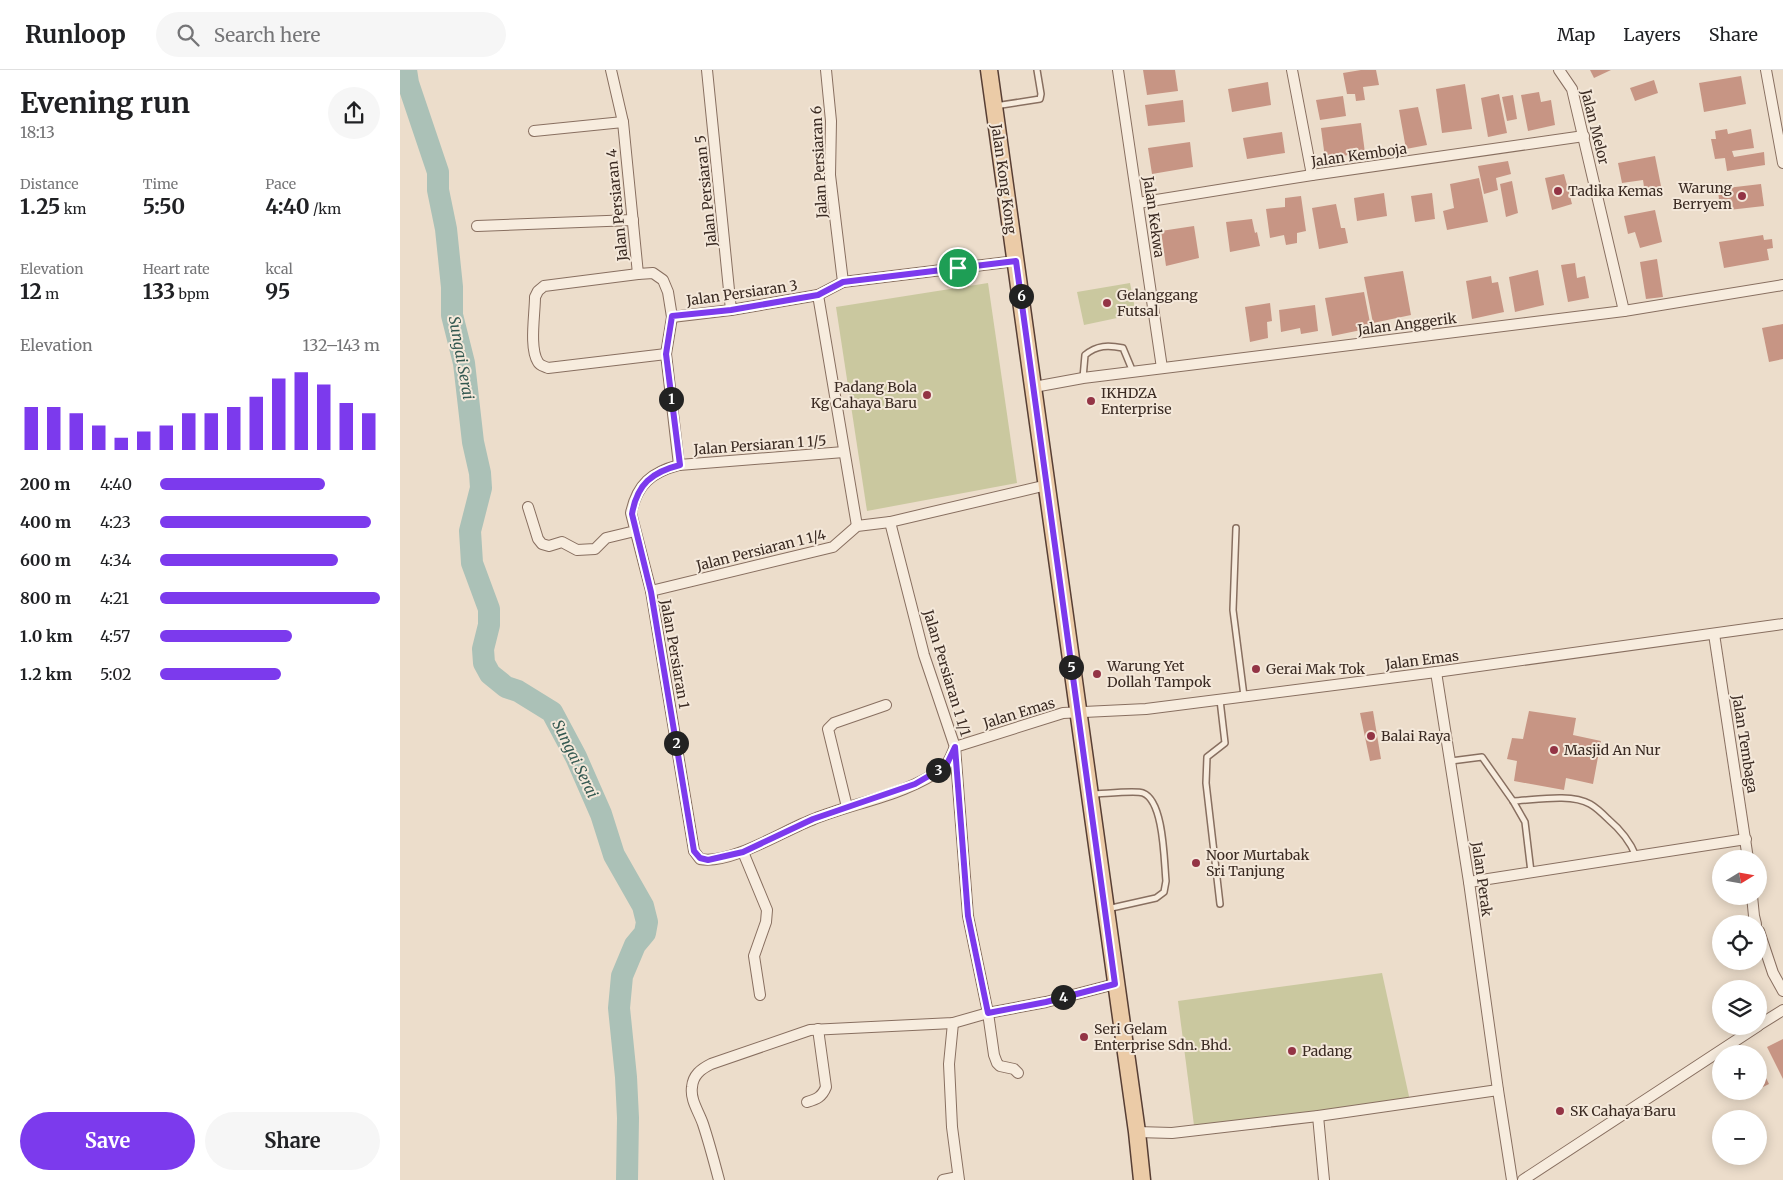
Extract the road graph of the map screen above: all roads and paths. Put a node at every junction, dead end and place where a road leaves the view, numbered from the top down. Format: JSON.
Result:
{"nodes":[{"id":1,"x":611,"y":70,"type":"edge"},
{"id":2,"x":707,"y":70,"type":"edge"},
{"id":3,"x":826,"y":70,"type":"edge"},
{"id":4,"x":990,"y":70,"type":"edge"},
{"id":5,"x":1037,"y":70,"type":"edge"},
{"id":6,"x":1118,"y":70,"type":"edge"},
{"id":7,"x":1292,"y":70,"type":"edge"},
{"id":8,"x":1559,"y":70,"type":"edge"},
{"id":9,"x":1766,"y":70,"type":"edge"},
{"id":10,"x":994,"y":107,"type":"junction"},
{"id":11,"x":622,"y":122,"type":"junction"},
{"id":12,"x":534,"y":131,"type":"dead end"},
{"id":13,"x":1584,"y":136,"type":"junction"},
{"id":14,"x":1783,"y":163,"type":"edge"},
{"id":15,"x":1312,"y":175,"type":"junction"},
{"id":16,"x":1138,"y":203,"type":"junction"},
{"id":17,"x":633,"y":220,"type":"junction"},
{"id":18,"x":477,"y":226,"type":"dead end"},
{"id":19,"x":1016,"y":261,"type":"junction"},
{"id":20,"x":638,"y":274,"type":"junction"},
{"id":21,"x":843,"y":282,"type":"junction"},
{"id":22,"x":1783,"y":285,"type":"edge"},
{"id":23,"x":818,"y":295,"type":"junction"},
{"id":24,"x":731,"y":310,"type":"junction"},
{"id":25,"x":1624,"y":311,"type":"junction"},
{"id":26,"x":672,"y":316,"type":"junction"},
{"id":27,"x":666,"y":354,"type":"junction"},
{"id":28,"x":1162,"y":368,"type":"junction"},
{"id":29,"x":1133,"y":372,"type":"junction"},
{"id":30,"x":1083,"y":378,"type":"junction"},
{"id":31,"x":1034,"y":387,"type":"junction"},
{"id":32,"x":844,"y":452,"type":"junction"},
{"id":33,"x":680,"y":465,"type":"junction"},
{"id":34,"x":1048,"y":485,"type":"junction"},
{"id":35,"x":528,"y":507,"type":"dead end"},
{"id":36,"x":890,"y":522,"type":"junction"},
{"id":37,"x":857,"y":526,"type":"junction"},
{"id":38,"x":1236,"y":528,"type":"dead end"},
{"id":39,"x":636,"y":531,"type":"junction"},
{"id":40,"x":651,"y":592,"type":"junction"},
{"id":41,"x":1783,"y":624,"type":"edge"},
{"id":42,"x":1714,"y":634,"type":"junction"},
{"id":43,"x":1436,"y":672,"type":"junction"},
{"id":44,"x":1244,"y":697,"type":"junction"},
{"id":45,"x":1220,"y":700,"type":"junction"},
{"id":46,"x":886,"y":705,"type":"dead end"},
{"id":47,"x":1077,"y":712,"type":"junction"},
{"id":48,"x":955,"y":747,"type":"junction"},
{"id":49,"x":1451,"y":762,"type":"junction"},
{"id":50,"x":1089,"y":794,"type":"junction"},
{"id":51,"x":1513,"y":800,"type":"junction"},
{"id":52,"x":847,"y":807,"type":"junction"},
{"id":53,"x":1746,"y":840,"type":"junction"},
{"id":54,"x":1747,"y":850,"type":"edge"},
{"id":55,"x":743,"y":852,"type":"junction"},
{"id":56,"x":1636,"y":856,"type":"junction"},
{"id":57,"x":1532,"y":872,"type":"junction"},
{"id":58,"x":1469,"y":882,"type":"junction"},
{"id":59,"x":1220,"y":904,"type":"dead end"},
{"id":60,"x":1106,"y":910,"type":"junction"},
{"id":61,"x":1767,"y":955,"type":"edge"},
{"id":62,"x":1115,"y":984,"type":"junction"},
{"id":63,"x":1783,"y":990,"type":"edge"},
{"id":64,"x":760,"y":995,"type":"dead end"},
{"id":65,"x":1783,"y":1010,"type":"edge"},
{"id":66,"x":988,"y":1013,"type":"junction"},
{"id":67,"x":1767,"y":1020,"type":"edge"},
{"id":68,"x":953,"y":1023,"type":"junction"},
{"id":69,"x":818,"y":1029,"type":"junction"},
{"id":70,"x":1744,"y":1035,"type":"edge"},
{"id":71,"x":1018,"y":1073,"type":"dead end"},
{"id":72,"x":1498,"y":1090,"type":"junction"},
{"id":73,"x":808,"y":1102,"type":"dead end"},
{"id":74,"x":1318,"y":1116,"type":"junction"},
{"id":75,"x":1138,"y":1132,"type":"junction"},
{"id":76,"x":958,"y":1178,"type":"edge"},
{"id":77,"x":720,"y":1180,"type":"edge"},
{"id":78,"x":943,"y":1180,"type":"edge"},
{"id":79,"x":1142,"y":1180,"type":"edge"},
{"id":80,"x":1324,"y":1180,"type":"edge"},
{"id":81,"x":1512,"y":1180,"type":"edge"},
{"id":82,"x":1523,"y":1180,"type":"edge"}],
"edges":[{"from":1,"to":11,"type":"street","name":"Jalan Persiaran 4"},
{"from":2,"to":24,"type":"street","name":"Jalan Persiaran 5"},
{"from":3,"to":21,"type":"street","name":"Jalan Persiaran 6"},
{"from":4,"to":10,"type":"main road","name":"Jalan Kong Kong"},
{"from":5,"to":10,"type":"lane"},
{"from":6,"to":16,"type":"street","name":"Jalan Kekwa"},
{"from":7,"to":15,"type":"street"},
{"from":8,"to":13,"type":"street","name":"Jalan Melor"},
{"from":9,"to":14,"type":"street"},
{"from":10,"to":19,"type":"main road","name":"Jalan Kong Kong"},
{"from":11,"to":12,"type":"street"},
{"from":11,"to":17,"type":"street","name":"Jalan Persiaran 4"},
{"from":13,"to":15,"type":"street","name":"Jalan Kemboja"},
{"from":13,"to":25,"type":"street","name":"Jalan Melor"},
{"from":15,"to":16,"type":"street","name":"Jalan Kemboja"},
{"from":16,"to":28,"type":"street","name":"Jalan Kekwa"},
{"from":17,"to":18,"type":"street"},
{"from":17,"to":20,"type":"street","name":"Jalan Persiaran 4"},
{"from":19,"to":21,"type":"street"},
{"from":19,"to":31,"type":"main road","name":"Jalan Kong Kong"},
{"from":20,"to":26,"type":"street","name":"Jalan Persiaran 4"},
{"from":20,"to":27,"type":"street"},
{"from":21,"to":23,"type":"street","name":"Jalan Persiaran 3"},
{"from":22,"to":25,"type":"street","name":"Jalan Anggerik"},
{"from":23,"to":24,"type":"street","name":"Jalan Persiaran 3"},
{"from":23,"to":32,"type":"street"},
{"from":24,"to":26,"type":"street","name":"Jalan Persiaran 3"},
{"from":25,"to":28,"type":"street","name":"Jalan Anggerik"},
{"from":26,"to":27,"type":"street","name":"Jalan Persiaran 4"},
{"from":27,"to":33,"type":"street","name":"Jalan Persiaran 4"},
{"from":28,"to":29,"type":"street","name":"Jalan Anggerik"},
{"from":29,"to":30,"type":"street","name":"Jalan Anggerik"},
{"from":29,"to":30,"type":"lane"},
{"from":30,"to":31,"type":"street","name":"Jalan Anggerik"},
{"from":31,"to":34,"type":"main road","name":"Jalan Kong Kong"},
{"from":32,"to":33,"type":"street","name":"Jalan Persiaran 1 1/5"},
{"from":32,"to":37,"type":"street"},
{"from":33,"to":39,"type":"street","name":"Jalan Persiaran 1 1/5"},
{"from":34,"to":36,"type":"street"},
{"from":34,"to":47,"type":"main road","name":"Jalan Kong Kong"},
{"from":35,"to":39,"type":"street"},
{"from":36,"to":37,"type":"street"},
{"from":36,"to":48,"type":"street","name":"Jalan Persiaran 1 1/1"},
{"from":37,"to":40,"type":"street","name":"Jalan Persiaran 1 1/4"},
{"from":38,"to":44,"type":"lane"},
{"from":39,"to":40,"type":"street","name":"Jalan Persiaran 1"},
{"from":40,"to":55,"type":"street","name":"Jalan Persiaran 1"},
{"from":41,"to":42,"type":"street","name":"Jalan Emas"},
{"from":42,"to":43,"type":"street","name":"Jalan Emas"},
{"from":42,"to":53,"type":"street","name":"Jalan Tembaga"},
{"from":43,"to":44,"type":"street","name":"Jalan Emas"},
{"from":43,"to":49,"type":"street","name":"Jalan Perak"},
{"from":44,"to":45,"type":"street","name":"Jalan Emas"},
{"from":45,"to":47,"type":"street","name":"Jalan Emas"},
{"from":45,"to":59,"type":"lane"},
{"from":46,"to":52,"type":"street"},
{"from":47,"to":48,"type":"street","name":"Jalan Emas"},
{"from":47,"to":50,"type":"main road","name":"Jalan Kong Kong"},
{"from":48,"to":52,"type":"street"},
{"from":48,"to":66,"type":"street","name":"Jalan Persiaran 1 1/1"},
{"from":49,"to":51,"type":"lane"},
{"from":49,"to":58,"type":"street","name":"Jalan Perak"},
{"from":50,"to":60,"type":"main road","name":"Jalan Kong Kong"},
{"from":50,"to":60,"type":"lane"},
{"from":51,"to":56,"type":"lane"},
{"from":51,"to":57,"type":"lane"},
{"from":52,"to":55,"type":"street"},
{"from":53,"to":54,"type":"street","name":"Jalan Tembaga"},
{"from":53,"to":56,"type":"street"},
{"from":55,"to":64,"type":"street"},
{"from":56,"to":57,"type":"street"},
{"from":57,"to":58,"type":"street"},
{"from":58,"to":72,"type":"street","name":"Jalan Perak"},
{"from":60,"to":62,"type":"main road","name":"Jalan Kong Kong"},
{"from":61,"to":63,"type":"street"},
{"from":62,"to":66,"type":"street"},
{"from":62,"to":75,"type":"main road","name":"Jalan Kong Kong"},
{"from":65,"to":67,"type":"street"},
{"from":66,"to":68,"type":"street"},
{"from":66,"to":71,"type":"street","name":"Jalan Persiaran 1 1/1"},
{"from":68,"to":69,"type":"street"},
{"from":68,"to":76,"type":"street"},
{"from":69,"to":73,"type":"street"},
{"from":69,"to":77,"type":"street"},
{"from":70,"to":82,"type":"street"},
{"from":72,"to":74,"type":"street"},
{"from":72,"to":81,"type":"street","name":"Jalan Perak"},
{"from":74,"to":75,"type":"street"},
{"from":74,"to":80,"type":"street"},
{"from":75,"to":79,"type":"main road","name":"Jalan Kong Kong"},
{"from":76,"to":78,"type":"street"}]}
